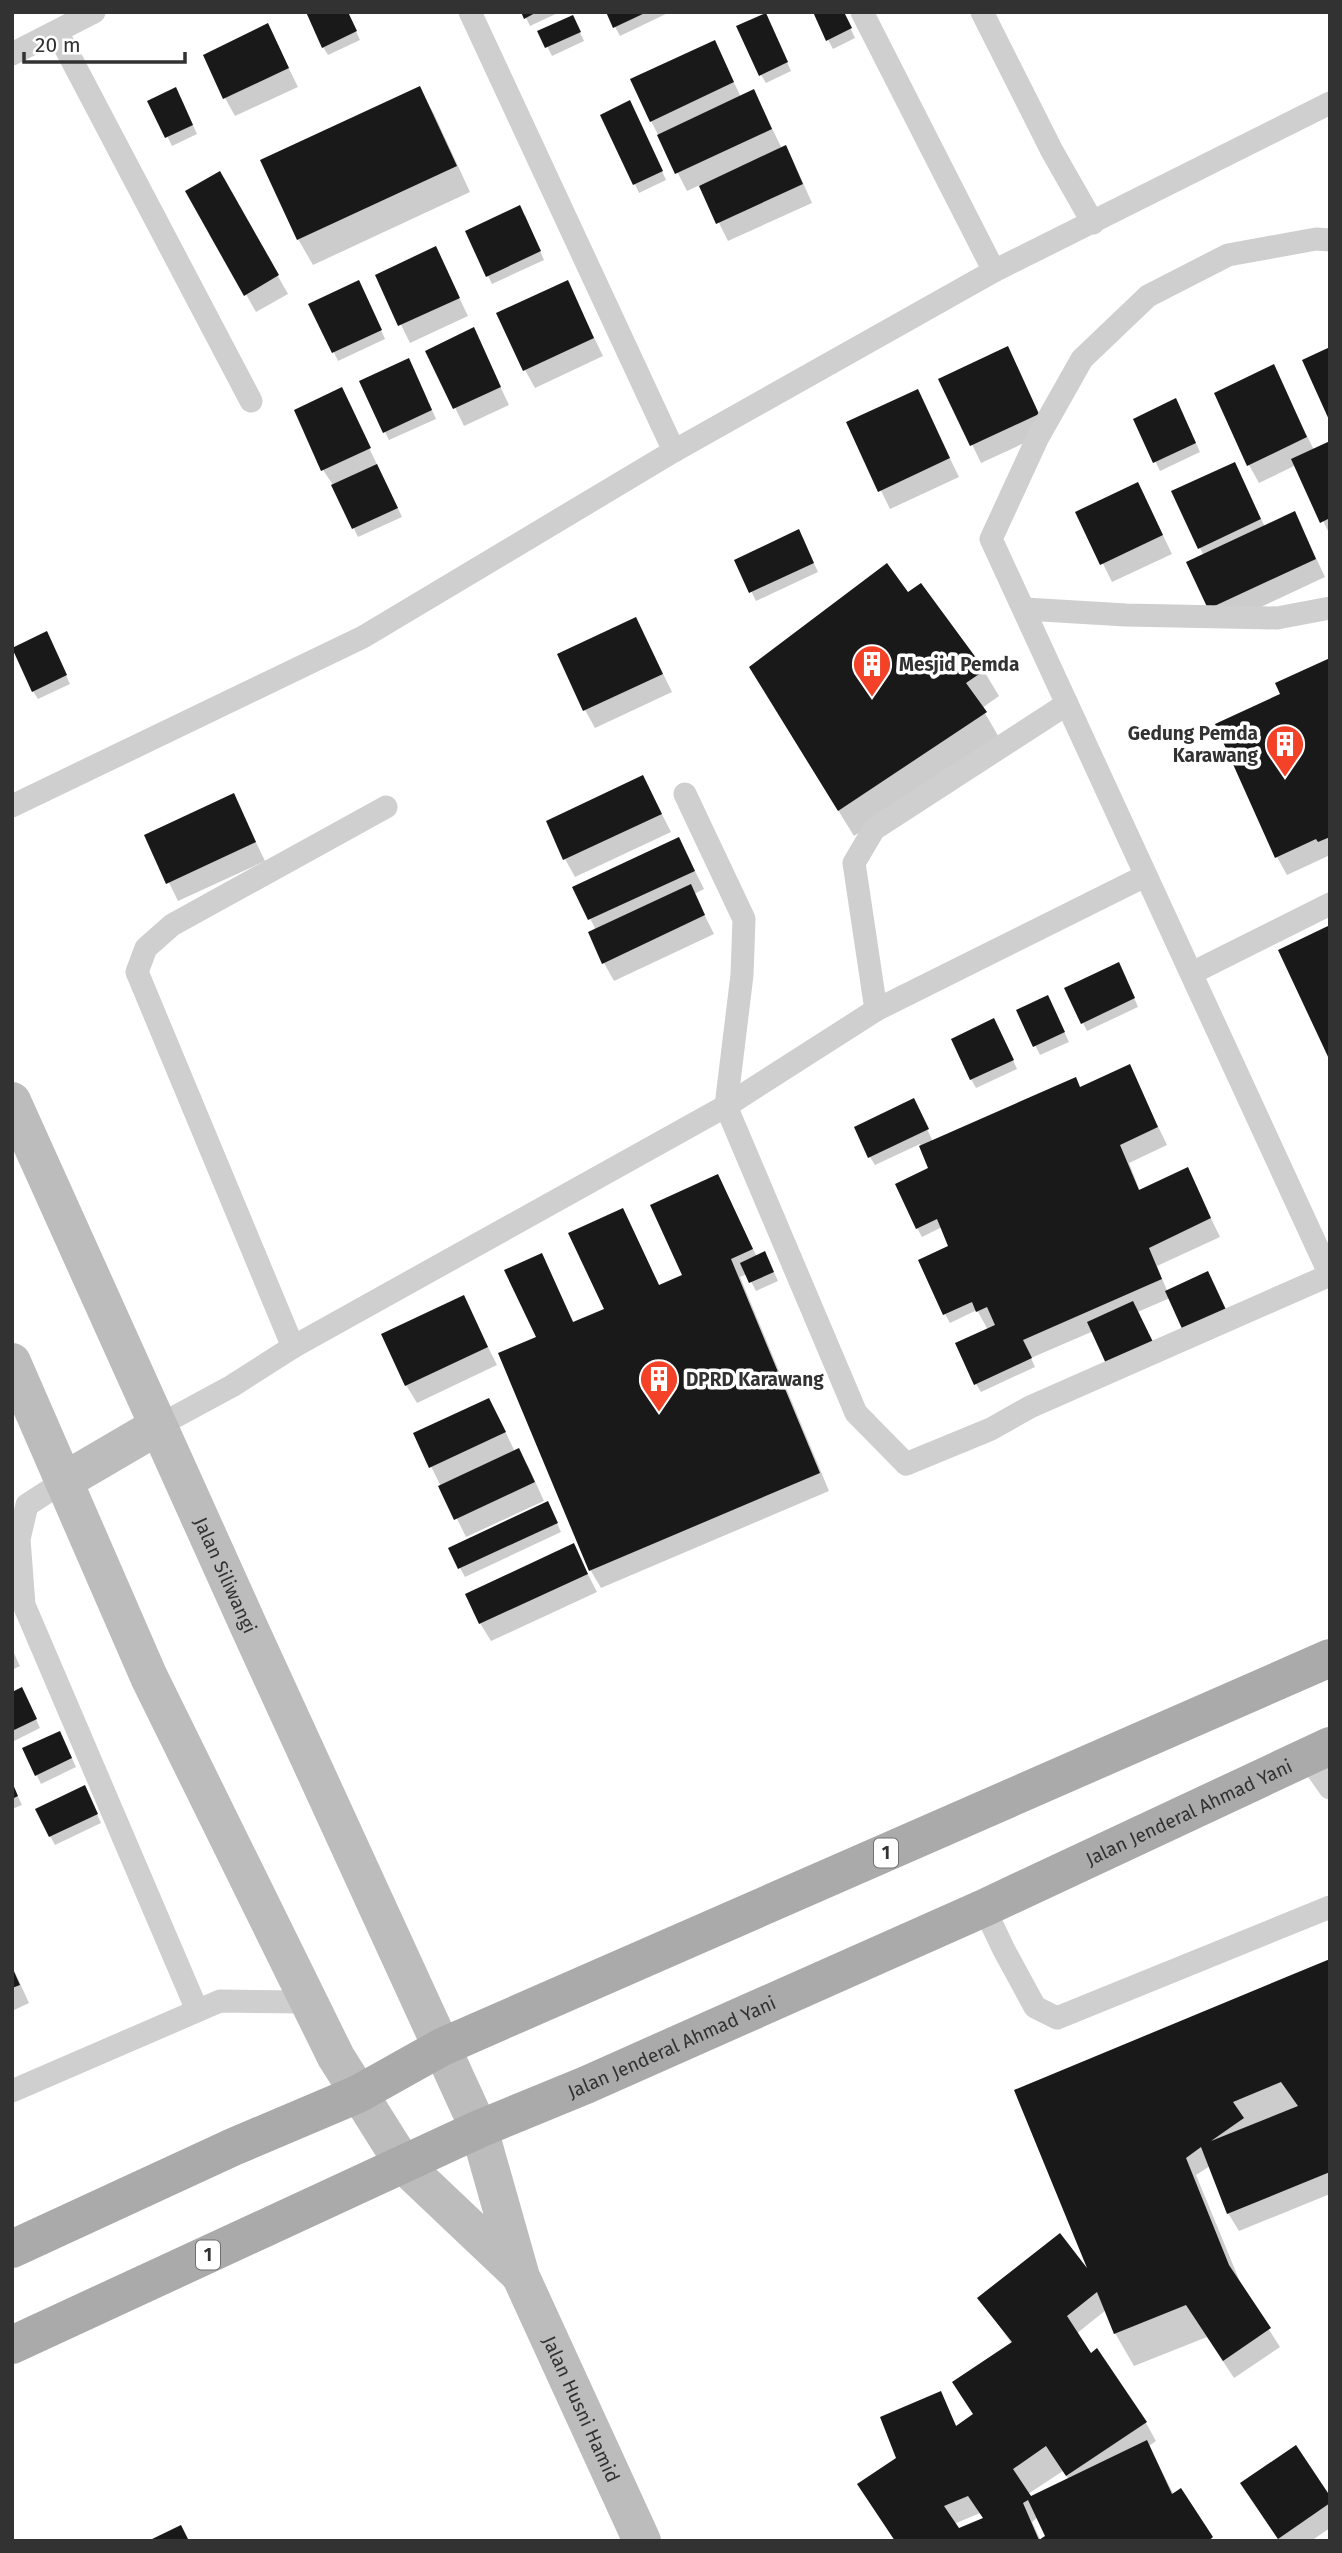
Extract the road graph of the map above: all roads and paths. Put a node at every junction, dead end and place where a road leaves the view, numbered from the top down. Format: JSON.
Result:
{"nodes":[{"id":1,"x":94,"y":12,"type":"edge"},
{"id":2,"x":470,"y":12,"type":"edge"},
{"id":3,"x":862,"y":12,"type":"edge"},
{"id":4,"x":984,"y":13,"type":"edge"},
{"id":5,"x":57,"y":32,"type":"junction"},
{"id":6,"x":12,"y":54,"type":"edge"},
{"id":7,"x":1330,"y":103,"type":"edge"},
{"id":8,"x":1093,"y":223,"type":"junction"},
{"id":9,"x":1330,"y":240,"type":"edge"},
{"id":10,"x":994,"y":271,"type":"junction"},
{"id":11,"x":251,"y":401,"type":"dead end"},
{"id":12,"x":674,"y":451,"type":"junction"},
{"id":13,"x":1330,"y":608,"type":"edge"},
{"id":14,"x":1024,"y":609,"type":"junction"},
{"id":15,"x":1067,"y":704,"type":"junction"},
{"id":16,"x":685,"y":794,"type":"dead end"},
{"id":17,"x":12,"y":806,"type":"edge"},
{"id":18,"x":386,"y":807,"type":"dead end"},
{"id":19,"x":1145,"y":876,"type":"junction"},
{"id":20,"x":1330,"y":904,"type":"edge"},
{"id":21,"x":1192,"y":973,"type":"junction"},
{"id":22,"x":876,"y":1010,"type":"junction"},
{"id":23,"x":12,"y":1101,"type":"edge"},
{"id":24,"x":726,"y":1106,"type":"junction"},
{"id":25,"x":1330,"y":1275,"type":"edge"},
{"id":26,"x":293,"y":1347,"type":"junction"},
{"id":27,"x":12,"y":1362,"type":"edge"},
{"id":28,"x":158,"y":1426,"type":"junction"},
{"id":29,"x":64,"y":1480,"type":"junction"},
{"id":30,"x":1330,"y":1658,"type":"edge"},
{"id":31,"x":1319,"y":1752,"type":"edge"},
{"id":32,"x":1330,"y":1788,"type":"edge"},
{"id":33,"x":1330,"y":1907,"type":"edge"},
{"id":34,"x":984,"y":1908,"type":"junction"},
{"id":35,"x":307,"y":2002,"type":"junction"},
{"id":36,"x":197,"y":2010,"type":"junction"},
{"id":37,"x":442,"y":2047,"type":"junction"},
{"id":38,"x":12,"y":2091,"type":"edge"},
{"id":39,"x":358,"y":2094,"type":"junction"},
{"id":40,"x":479,"y":2129,"type":"junction"},
{"id":41,"x":404,"y":2165,"type":"junction"},
{"id":42,"x":12,"y":2249,"type":"edge"},
{"id":43,"x":521,"y":2277,"type":"junction"},
{"id":44,"x":12,"y":2345,"type":"edge"},
{"id":45,"x":642,"y":2541,"type":"edge"}],
"edges":[{"from":1,"to":5,"type":"lane"},
{"from":2,"to":12,"type":"lane"},
{"from":3,"to":10,"type":"lane"},
{"from":4,"to":8,"type":"lane"},
{"from":5,"to":6,"type":"lane"},
{"from":5,"to":11,"type":"lane"},
{"from":7,"to":8,"type":"lane"},
{"from":8,"to":10,"type":"lane"},
{"from":9,"to":14,"type":"lane"},
{"from":10,"to":12,"type":"lane"},
{"from":12,"to":17,"type":"lane"},
{"from":13,"to":14,"type":"lane"},
{"from":14,"to":15,"type":"lane"},
{"from":15,"to":19,"type":"lane"},
{"from":15,"to":22,"type":"lane"},
{"from":16,"to":24,"type":"lane"},
{"from":18,"to":26,"type":"lane"},
{"from":19,"to":21,"type":"lane"},
{"from":19,"to":22,"type":"lane"},
{"from":20,"to":21,"type":"lane"},
{"from":21,"to":25,"type":"lane"},
{"from":22,"to":24,"type":"lane"},
{"from":23,"to":28,"type":"main road","name":"Jalan Siliwangi"},
{"from":24,"to":25,"type":"lane"},
{"from":24,"to":26,"type":"lane"},
{"from":26,"to":28,"type":"lane"},
{"from":27,"to":29,"type":"main road"},
{"from":28,"to":29,"type":"main road"},
{"from":28,"to":37,"type":"main road","name":"Jalan Siliwangi"},
{"from":29,"to":35,"type":"main road"},
{"from":29,"to":36,"type":"lane"},
{"from":30,"to":37,"type":"main road","number":"1"},
{"from":31,"to":32,"type":"lane"},
{"from":31,"to":34,"type":"main road","name":"Jalan Jenderal Ahmad Yani","number":"1"},
{"from":33,"to":34,"type":"lane"},
{"from":34,"to":40,"type":"main road","name":"Jalan Jenderal Ahmad Yani","number":"1"},
{"from":35,"to":36,"type":"lane"},
{"from":35,"to":39,"type":"main road"},
{"from":36,"to":38,"type":"lane"},
{"from":37,"to":39,"type":"main road","number":"1"},
{"from":37,"to":40,"type":"main road","name":"Jalan Siliwangi"},
{"from":39,"to":41,"type":"main road","name":"Jalan Husni Hamid"},
{"from":39,"to":42,"type":"main road","number":"1"},
{"from":40,"to":41,"type":"main road","name":"Jalan Jenderal Ahmad Yani","number":"1"},
{"from":40,"to":43,"type":"main road","name":"Jalan Husni Hamid"},
{"from":41,"to":43,"type":"main road","name":"Jalan Husni Hamid"},
{"from":41,"to":44,"type":"main road","name":"Jalan Jenderal Ahmad Yani","number":"1"},
{"from":43,"to":45,"type":"main road","name":"Jalan Husni Hamid"}]}
